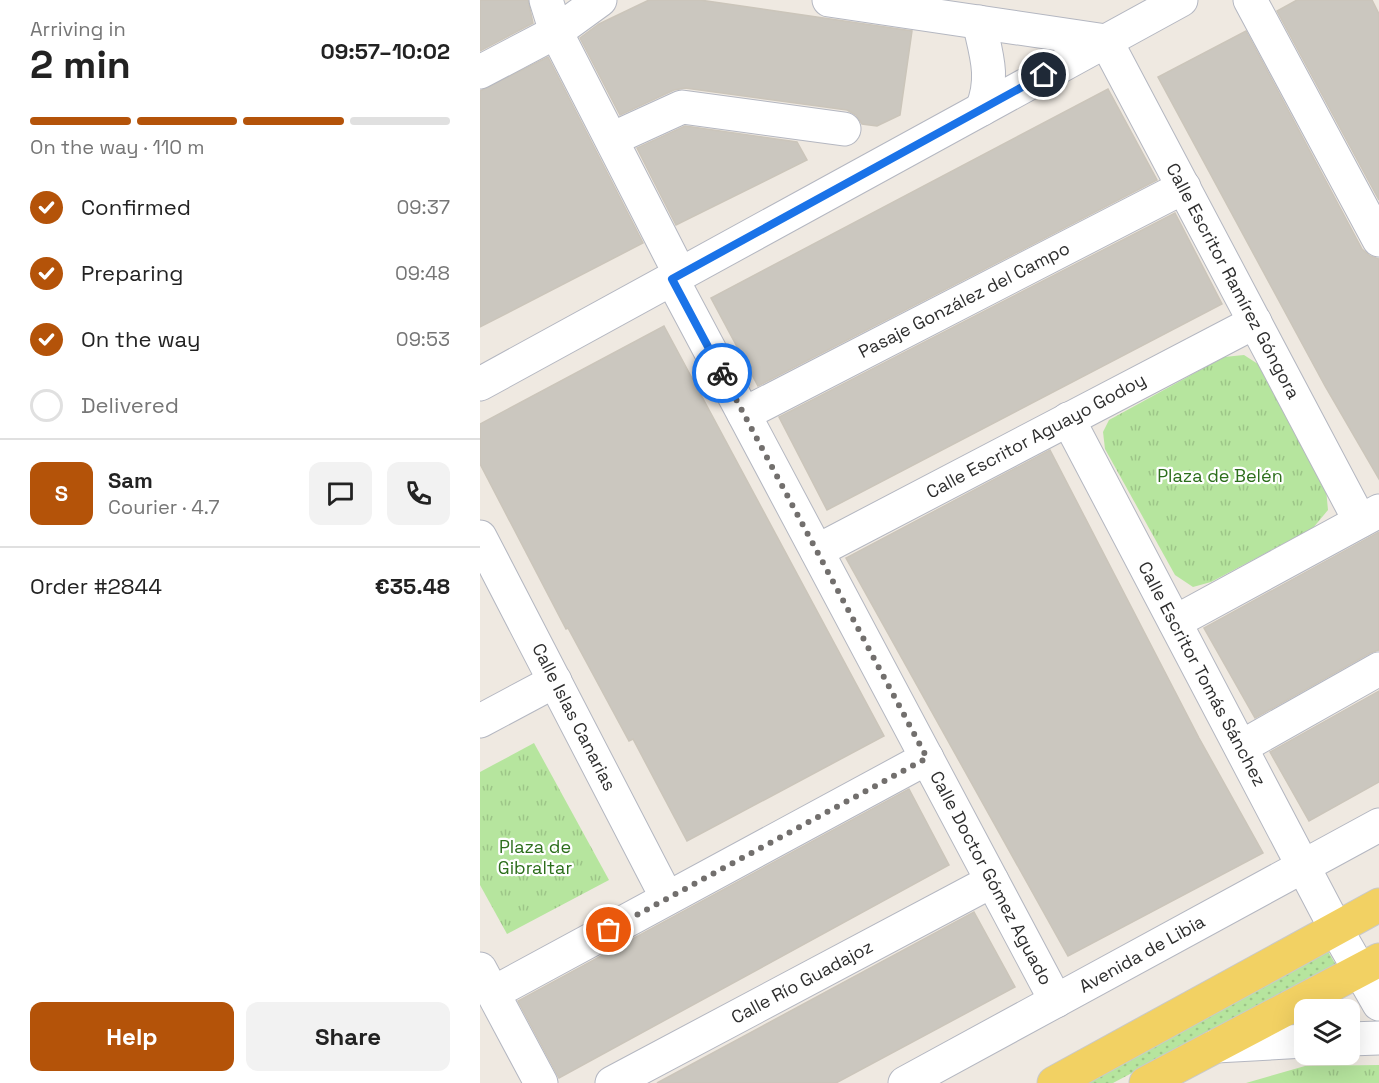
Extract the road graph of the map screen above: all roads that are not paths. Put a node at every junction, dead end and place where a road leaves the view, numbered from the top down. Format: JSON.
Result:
{"nodes":[{"id":1,"x":546,"y":0,"type":"edge"},
{"id":2,"x":600,"y":0,"type":"edge"},
{"id":3,"x":829,"y":0,"type":"edge"},
{"id":4,"x":1181,"y":0,"type":"edge"},
{"id":5,"x":1250,"y":0,"type":"edge"},
{"id":6,"x":979,"y":22,"type":"junction"},
{"id":7,"x":556,"y":32,"type":"junction"},
{"id":8,"x":1106,"y":40,"type":"junction"},
{"id":9,"x":480,"y":72,"type":"edge"},
{"id":10,"x":982,"y":109,"type":"junction"},
{"id":11,"x":844,"y":129,"type":"dead end"},
{"id":12,"x":612,"y":139,"type":"junction"},
{"id":13,"x":1184,"y":187,"type":"junction"},
{"id":14,"x":1379,"y":240,"type":"edge"},
{"id":15,"x":676,"y":276,"type":"junction"},
{"id":16,"x":1255,"y":322,"type":"junction"},
{"id":17,"x":480,"y":384,"type":"edge"},
{"id":18,"x":744,"y":414,"type":"junction"},
{"id":19,"x":1068,"y":419,"type":"junction"},
{"id":20,"x":1369,"y":516,"type":"edge"},
{"id":21,"x":480,"y":537,"type":"edge"},
{"id":22,"x":817,"y":551,"type":"junction"},
{"id":23,"x":1175,"y":622,"type":"junction"},
{"id":24,"x":1379,"y":669,"type":"edge"},
{"id":25,"x":555,"y":681,"type":"junction"},
{"id":26,"x":480,"y":721,"type":"edge"},
{"id":27,"x":1241,"y":747,"type":"junction"},
{"id":28,"x":927,"y":758,"type":"junction"},
{"id":29,"x":1379,"y":825,"type":"edge"},
{"id":30,"x":1303,"y":866,"type":"junction"},
{"id":31,"x":992,"y":881,"type":"junction"},
{"id":32,"x":668,"y":898,"type":"junction"},
{"id":33,"x":1379,"y":905,"type":"edge"},
{"id":34,"x":1336,"y":929,"type":"junction"},
{"id":35,"x":1369,"y":966,"type":"edge"},
{"id":36,"x":486,"y":981,"type":"edge"},
{"id":37,"x":1056,"y":1000,"type":"junction"},
{"id":38,"x":1379,"y":1004,"type":"edge"},
{"id":39,"x":1379,"y":1038,"type":"edge"},
{"id":40,"x":1360,"y":1039,"type":"edge"},
{"id":41,"x":1294,"y":1042,"type":"edge"},
{"id":42,"x":1216,"y":1046,"type":"junction"},
{"id":43,"x":541,"y":1083,"type":"edge"},
{"id":44,"x":612,"y":1083,"type":"edge"},
{"id":45,"x":905,"y":1083,"type":"edge"},
{"id":46,"x":1054,"y":1083,"type":"edge"},
{"id":47,"x":1146,"y":1083,"type":"edge"}],
"edges":[{"from":1,"to":7,"type":"street","name":"Calle Doctor Gómez Aguado"},
{"from":2,"to":7,"type":"street"},
{"from":3,"to":6,"type":"street"},
{"from":4,"to":8,"type":"street"},
{"from":5,"to":14,"type":"street"},
{"from":6,"to":8,"type":"street"},
{"from":6,"to":10,"type":"street"},
{"from":7,"to":9,"type":"street"},
{"from":7,"to":12,"type":"street","name":"Calle Doctor Gómez Aguado"},
{"from":8,"to":10,"type":"street"},
{"from":8,"to":13,"type":"street","name":"Calle Escritor Ramírez Góngora"},
{"from":10,"to":15,"type":"street"},
{"from":11,"to":12,"type":"street"},
{"from":12,"to":15,"type":"street","name":"Calle Doctor Gómez Aguado"},
{"from":13,"to":16,"type":"street","name":"Calle Escritor Ramírez Góngora"},
{"from":13,"to":18,"type":"street","name":"Pasaje González del Campo"},
{"from":15,"to":17,"type":"street"},
{"from":15,"to":18,"type":"street","name":"Calle Doctor Gómez Aguado"},
{"from":16,"to":19,"type":"street","name":"Calle Escritor Aguayo Godoy"},
{"from":16,"to":20,"type":"street","name":"Calle Escritor Ramírez Góngora"},
{"from":18,"to":22,"type":"street","name":"Calle Doctor Gómez Aguado"},
{"from":19,"to":22,"type":"street","name":"Calle Escritor Aguayo Godoy"},
{"from":19,"to":23,"type":"street","name":"Calle Escritor Tomás Sánchez"},
{"from":20,"to":23,"type":"street"},
{"from":21,"to":25,"type":"street","name":"Calle Islas Canarias"},
{"from":22,"to":28,"type":"street","name":"Calle Doctor Gómez Aguado"},
{"from":23,"to":27,"type":"street","name":"Calle Escritor Tomás Sánchez"},
{"from":24,"to":27,"type":"street"},
{"from":25,"to":26,"type":"street"},
{"from":25,"to":32,"type":"street","name":"Calle Islas Canarias"},
{"from":27,"to":30,"type":"street","name":"Calle Escritor Tomás Sánchez"},
{"from":28,"to":31,"type":"street","name":"Calle Doctor Gómez Aguado"},
{"from":28,"to":32,"type":"street"},
{"from":29,"to":30,"type":"street","name":"Avenida de Libia"},
{"from":30,"to":34,"type":"street","name":"Calle Escritor Tomás Sánchez"},
{"from":30,"to":37,"type":"street","name":"Avenida de Libia"},
{"from":31,"to":37,"type":"street","name":"Calle Doctor Gómez Aguado"},
{"from":31,"to":44,"type":"street","name":"Calle Río Guadajoz"},
{"from":32,"to":36,"type":"street"},
{"from":33,"to":34,"type":"main road"},
{"from":34,"to":35,"type":"street"},
{"from":34,"to":46,"type":"main road"},
{"from":35,"to":38,"type":"street"},
{"from":35,"to":42,"type":"main road"},
{"from":36,"to":43,"type":"street"},
{"from":37,"to":45,"type":"street","name":"Avenida de Libia"},
{"from":39,"to":40,"type":"street"},
{"from":41,"to":42,"type":"street"},
{"from":42,"to":47,"type":"main road"}]}
